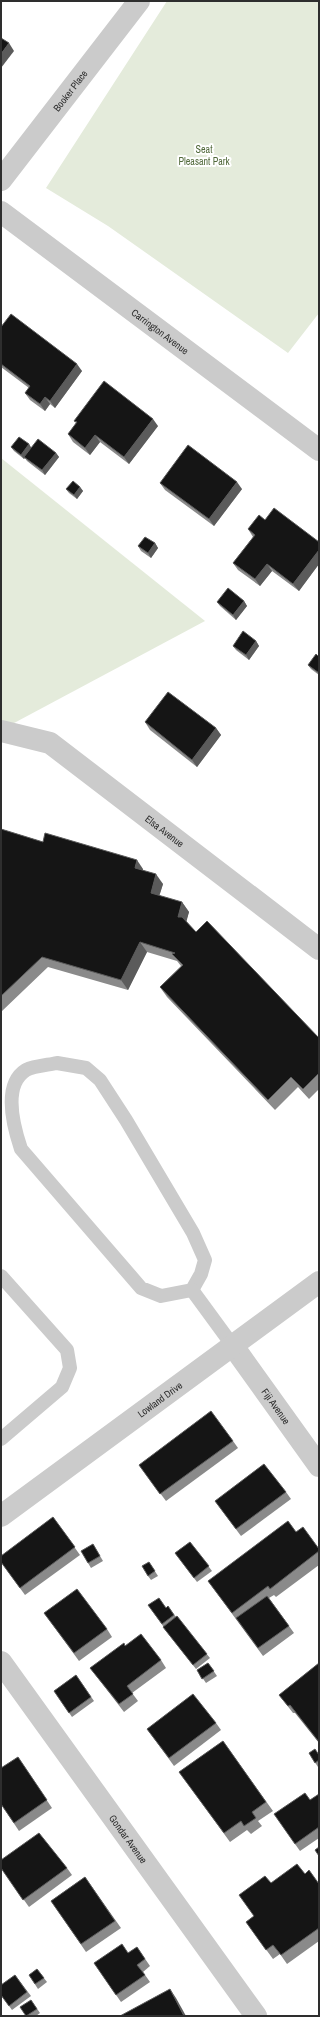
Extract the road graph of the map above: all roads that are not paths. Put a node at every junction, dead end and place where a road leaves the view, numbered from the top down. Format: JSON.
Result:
{"nodes":[{"id":1,"x":139,"y":1,"type":"edge"},
{"id":2,"x":1,"y":180,"type":"edge"},
{"id":3,"x":1,"y":212,"type":"edge"},
{"id":4,"x":319,"y":450,"type":"edge"},
{"id":5,"x":1,"y":731,"type":"edge"},
{"id":6,"x":319,"y":949,"type":"edge"},
{"id":7,"x":1,"y":1276,"type":"edge"},
{"id":8,"x":319,"y":1282,"type":"edge"},
{"id":9,"x":192,"y":1290,"type":"junction"},
{"id":10,"x":234,"y":1346,"type":"junction"},
{"id":11,"x":1,"y":1439,"type":"edge"},
{"id":12,"x":319,"y":1466,"type":"edge"},
{"id":13,"x":1,"y":1516,"type":"edge"},
{"id":14,"x":1,"y":1662,"type":"edge"},
{"id":15,"x":256,"y":2016,"type":"edge"}],
"edges":[{"from":1,"to":2,"type":"street","name":"Booker Place"},
{"from":3,"to":4,"type":"street","name":"Carrington Avenue"},
{"from":5,"to":6,"type":"street","name":"Elsa Avenue"},
{"from":7,"to":11,"type":"lane"},
{"from":8,"to":10,"type":"street","name":"Lowland Drive"},
{"from":9,"to":9,"type":"lane"},
{"from":9,"to":10,"type":"lane"},
{"from":10,"to":12,"type":"street","name":"Fiji Avenue"},
{"from":10,"to":13,"type":"street","name":"Lowland Drive"},
{"from":14,"to":15,"type":"street","name":"Gondar Avenue"}]}
